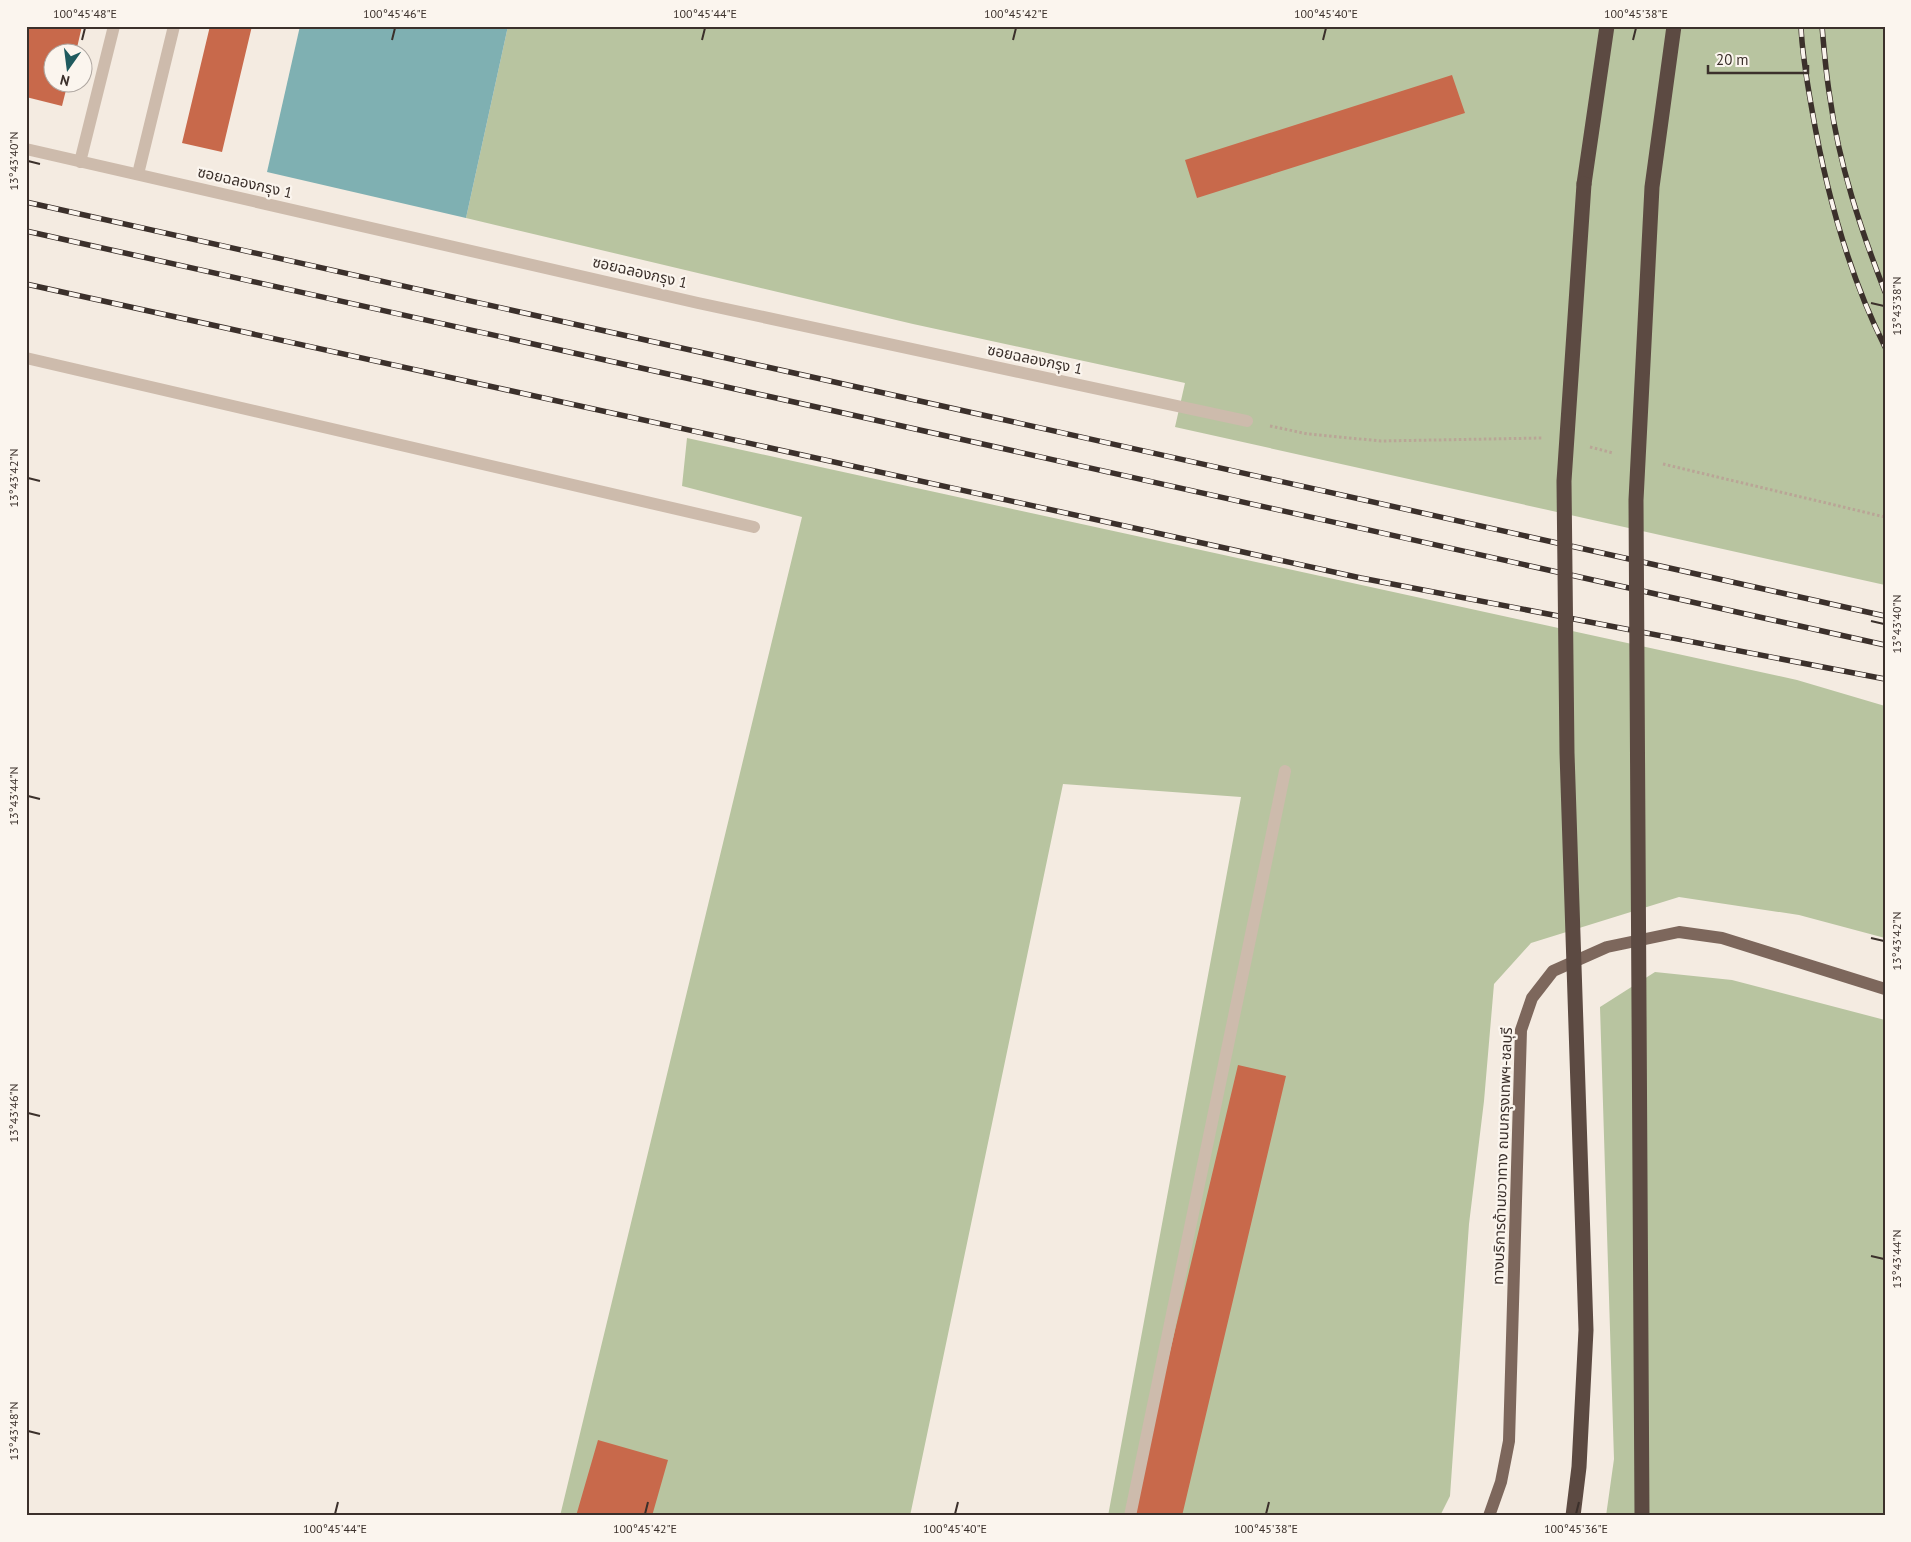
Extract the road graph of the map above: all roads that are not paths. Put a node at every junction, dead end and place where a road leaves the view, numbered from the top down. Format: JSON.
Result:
{"nodes":[{"id":1,"x":114,"y":26,"type":"edge"},
{"id":2,"x":174,"y":26,"type":"edge"},
{"id":3,"x":1607,"y":26,"type":"edge"},
{"id":4,"x":1674,"y":26,"type":"edge"},
{"id":5,"x":26,"y":149,"type":"edge"},
{"id":6,"x":80,"y":162,"type":"junction"},
{"id":7,"x":138,"y":174,"type":"junction"},
{"id":8,"x":26,"y":358,"type":"edge"},
{"id":9,"x":1247,"y":421,"type":"dead end"},
{"id":10,"x":754,"y":527,"type":"dead end"},
{"id":11,"x":1285,"y":770,"type":"dead end"},
{"id":12,"x":1885,"y":989,"type":"edge"},
{"id":13,"x":1130,"y":1516,"type":"edge"},
{"id":14,"x":1489,"y":1516,"type":"edge"},
{"id":15,"x":1573,"y":1516,"type":"edge"},
{"id":16,"x":1642,"y":1516,"type":"edge"}],
"edges":[{"from":1,"to":6,"type":"street"},
{"from":2,"to":7,"type":"street"},
{"from":3,"to":15,"type":"highway","bridge":true},
{"from":4,"to":16,"type":"highway","bridge":true},
{"from":5,"to":6,"type":"street","name":"ซอยฉลองกรุง 1"},
{"from":6,"to":7,"type":"street","name":"ซอยฉลองกรุง 1"},
{"from":7,"to":9,"type":"street","name":"ซอยฉลองกรุง 1"},
{"from":8,"to":10,"type":"street"},
{"from":11,"to":13,"type":"street"},
{"from":12,"to":14,"type":"main road","name":"ทางบริการด้านขวาทาง ถนนกรุงเทพฯ-ชลบุรี"}]}
